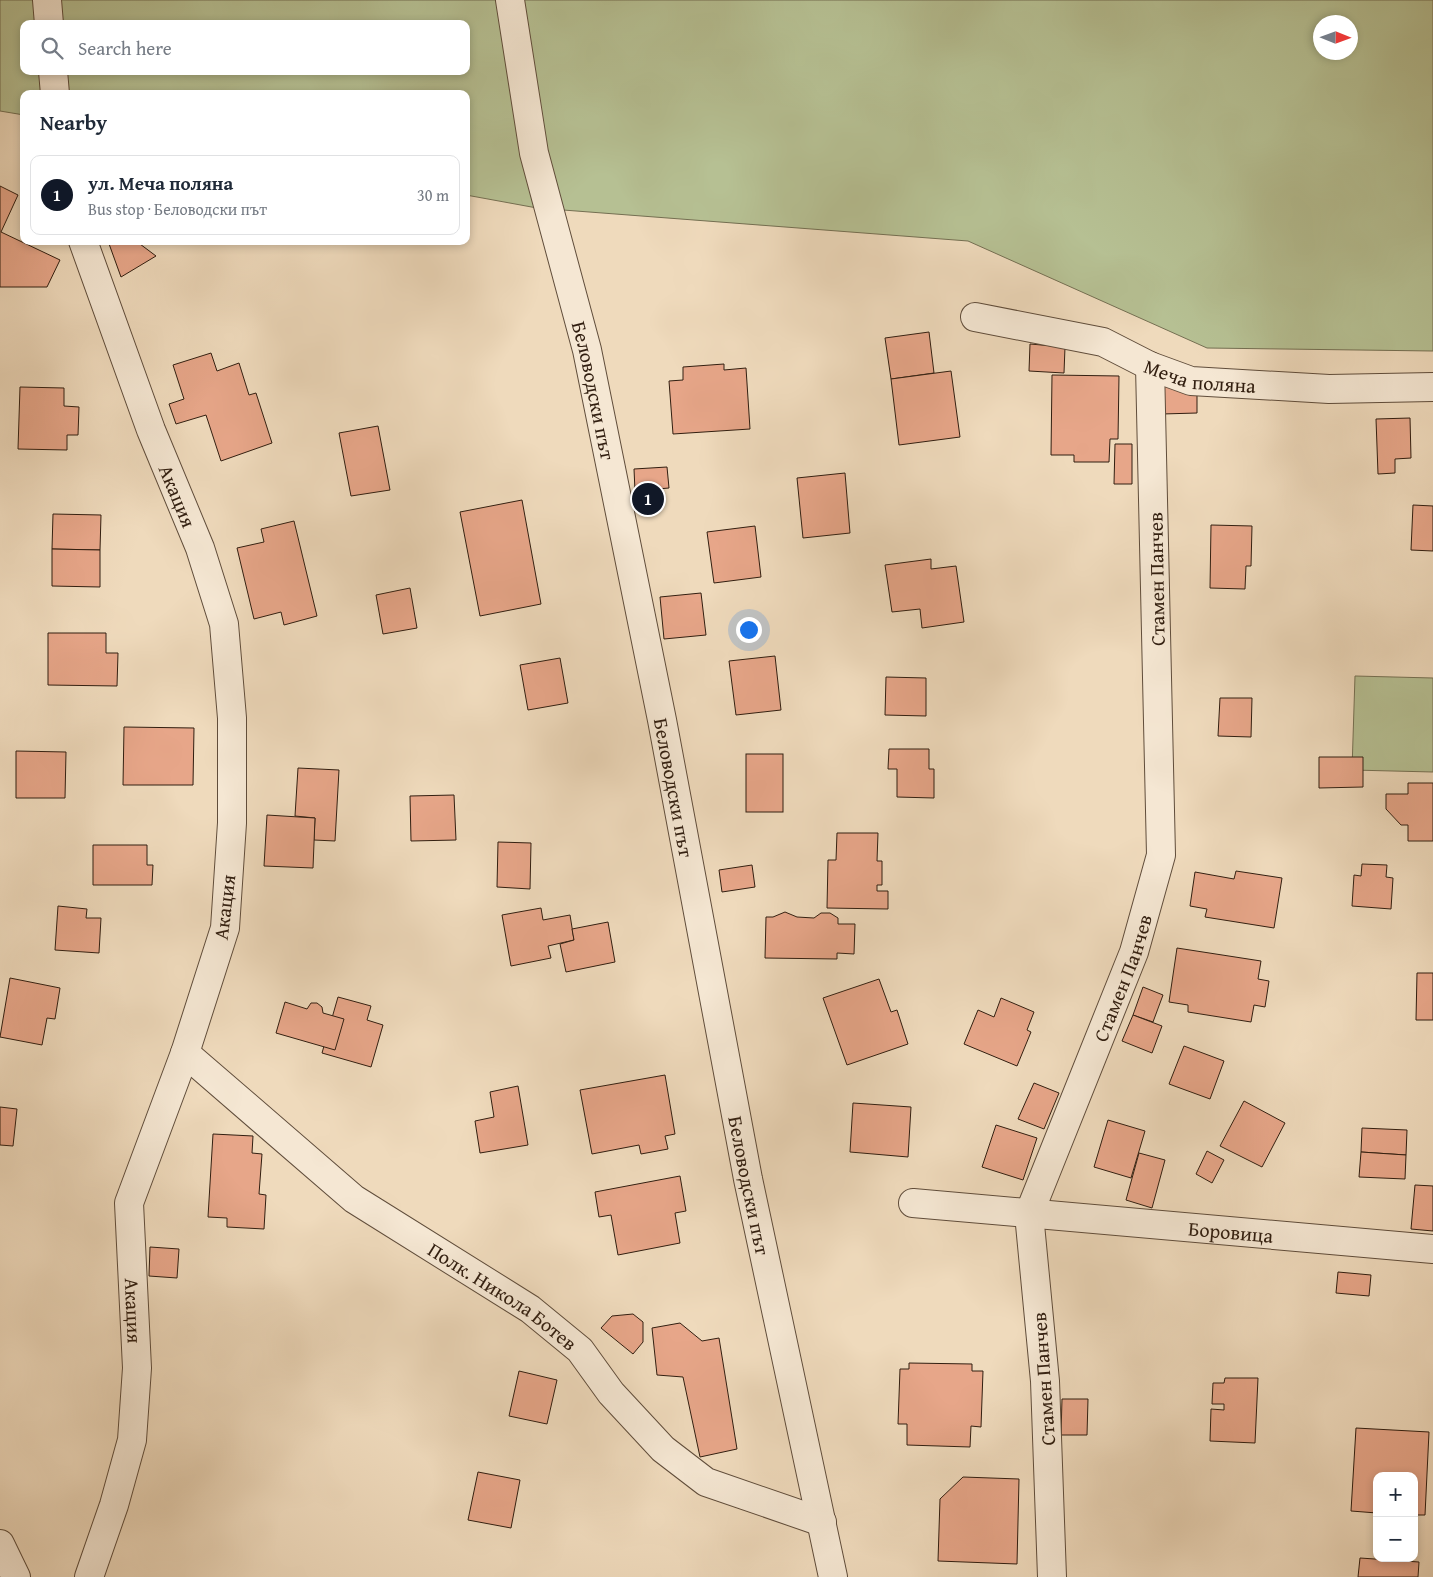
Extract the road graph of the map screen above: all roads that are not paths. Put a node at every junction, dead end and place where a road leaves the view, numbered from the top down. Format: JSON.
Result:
{"nodes":[{"id":1,"x":47,"y":0,"type":"edge"},
{"id":2,"x":510,"y":0,"type":"edge"},
{"id":3,"x":49,"y":20,"type":"edge"},
{"id":4,"x":53,"y":75,"type":"edge"},
{"id":5,"x":55,"y":90,"type":"edge"},
{"id":6,"x":84,"y":245,"type":"edge"},
{"id":7,"x":976,"y":317,"type":"dead end"},
{"id":8,"x":1150,"y":366,"type":"junction"},
{"id":9,"x":1433,"y":387,"type":"edge"},
{"id":10,"x":185,"y":1052,"type":"junction"},
{"id":11,"x":913,"y":1204,"type":"dead end"},
{"id":12,"x":1029,"y":1214,"type":"junction"},
{"id":13,"x":1433,"y":1249,"type":"edge"},
{"id":14,"x":822,"y":1522,"type":"junction"},
{"id":15,"x":0,"y":1544,"type":"edge"},
{"id":16,"x":16,"y":1577,"type":"edge"},
{"id":17,"x":89,"y":1577,"type":"edge"},
{"id":18,"x":834,"y":1577,"type":"edge"},
{"id":19,"x":1052,"y":1577,"type":"edge"}],
"edges":[{"from":1,"to":3,"type":"street"},
{"from":2,"to":14,"type":"street","name":"Беловодски път"},
{"from":4,"to":5,"type":"street"},
{"from":6,"to":10,"type":"street","name":"Акация"},
{"from":7,"to":8,"type":"street","name":"Меча поляна"},
{"from":8,"to":9,"type":"street","name":"Меча поляна"},
{"from":8,"to":12,"type":"street","name":"Стамен Панчев"},
{"from":10,"to":14,"type":"street","name":"Полк. Никола Ботев"},
{"from":10,"to":17,"type":"street","name":"Акация"},
{"from":11,"to":12,"type":"street","name":"Боровица"},
{"from":12,"to":13,"type":"street","name":"Боровица"},
{"from":12,"to":19,"type":"street","name":"Стамен Панчев"},
{"from":14,"to":18,"type":"street","name":"Беловодски път"},
{"from":15,"to":16,"type":"street"}]}
